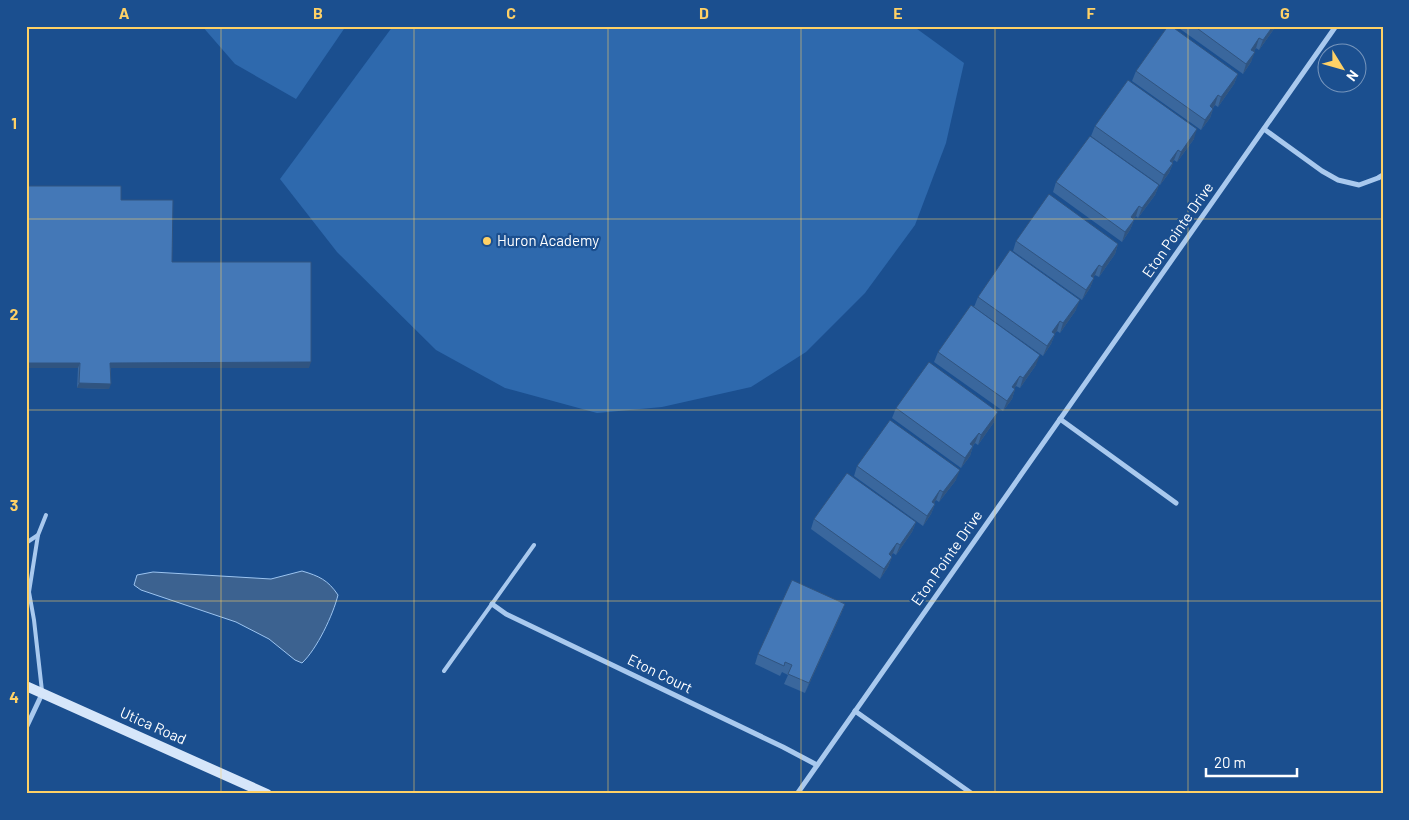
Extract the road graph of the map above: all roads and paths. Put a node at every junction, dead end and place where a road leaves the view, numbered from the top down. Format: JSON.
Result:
{"nodes":[{"id":1,"x":1336,"y":26,"type":"edge"},
{"id":2,"x":1264,"y":129,"type":"junction"},
{"id":3,"x":1383,"y":175,"type":"edge"},
{"id":4,"x":1060,"y":419,"type":"junction"},
{"id":5,"x":1176,"y":503,"type":"dead end"},
{"id":6,"x":46,"y":516,"type":"dead end"},
{"id":7,"x":38,"y":535,"type":"junction"},
{"id":8,"x":26,"y":543,"type":"edge"},
{"id":9,"x":534,"y":545,"type":"dead end"},
{"id":10,"x":492,"y":604,"type":"junction"},
{"id":11,"x":444,"y":671,"type":"dead end"},
{"id":12,"x":26,"y":686,"type":"edge"},
{"id":13,"x":42,"y":694,"type":"junction"},
{"id":14,"x":855,"y":711,"type":"junction"},
{"id":15,"x":26,"y":728,"type":"edge"},
{"id":16,"x":817,"y":765,"type":"junction"},
{"id":17,"x":971,"y":793,"type":"edge"},
{"id":18,"x":267,"y":794,"type":"edge"},
{"id":19,"x":797,"y":794,"type":"edge"}],
"edges":[{"from":1,"to":2,"type":"street","name":"Eton Pointe Drive"},
{"from":2,"to":3,"type":"street"},
{"from":2,"to":4,"type":"street","name":"Eton Pointe Drive"},
{"from":4,"to":5,"type":"street"},
{"from":4,"to":14,"type":"street","name":"Eton Pointe Drive"},
{"from":6,"to":7,"type":"lane"},
{"from":7,"to":8,"type":"lane"},
{"from":7,"to":13,"type":"lane"},
{"from":9,"to":10,"type":"lane"},
{"from":10,"to":11,"type":"lane"},
{"from":10,"to":16,"type":"street","name":"Eton Court"},
{"from":12,"to":13,"type":"main road","name":"Utica Road"},
{"from":13,"to":15,"type":"street"},
{"from":13,"to":18,"type":"main road","name":"Utica Road"},
{"from":14,"to":16,"type":"street","name":"Eton Pointe Drive"},
{"from":14,"to":17,"type":"street"},
{"from":16,"to":19,"type":"street","name":"Eton Pointe Drive"}]}
